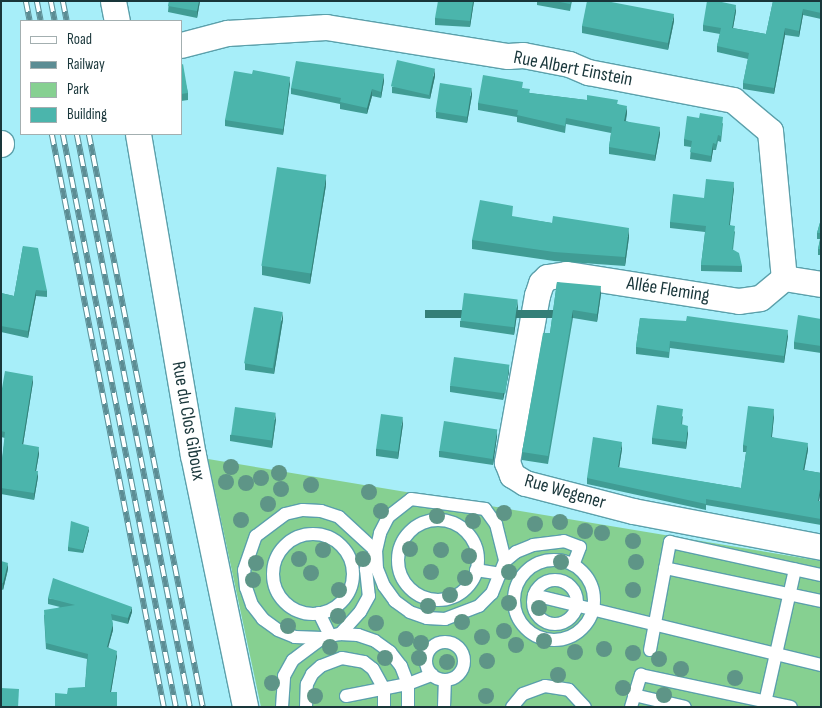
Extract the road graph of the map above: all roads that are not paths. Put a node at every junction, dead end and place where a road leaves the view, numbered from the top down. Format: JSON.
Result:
{"nodes":[{"id":1,"x":113,"y":1,"type":"edge"},
{"id":2,"x":117,"y":20,"type":"edge"},
{"id":3,"x":182,"y":45,"type":"edge"},
{"id":4,"x":138,"y":135,"type":"edge"},
{"id":5,"x":547,"y":277,"type":"joint"},
{"id":6,"x":784,"y":278,"type":"junction"},
{"id":7,"x":821,"y":284,"type":"edge"},
{"id":8,"x":821,"y":547,"type":"edge"},
{"id":9,"x":376,"y":551,"type":"junction"},
{"id":10,"x":573,"y":564,"type":"junction"},
{"id":11,"x":503,"y":568,"type":"junction"},
{"id":12,"x":665,"y":568,"type":"junction"},
{"id":13,"x":795,"y":569,"type":"junction"},
{"id":14,"x":476,"y":570,"type":"junction"},
{"id":15,"x":821,"y":575,"type":"edge"},
{"id":16,"x":789,"y":594,"type":"junction"},
{"id":17,"x":534,"y":595,"type":"junction"},
{"id":18,"x":821,"y":601,"type":"edge"},
{"id":19,"x":577,"y":607,"type":"junction"},
{"id":20,"x":593,"y":611,"type":"junction"},
{"id":21,"x":319,"y":613,"type":"junction"},
{"id":22,"x":655,"y":627,"type":"junction"},
{"id":23,"x":330,"y":636,"type":"junction"},
{"id":24,"x":650,"y":650,"type":"dead end"},
{"id":25,"x":776,"y":654,"type":"junction"},
{"id":26,"x":821,"y":665,"type":"edge"},
{"id":27,"x":432,"y":674,"type":"junction"},
{"id":28,"x":445,"y":680,"type":"junction"},
{"id":29,"x":408,"y":684,"type":"junction"},
{"id":30,"x":384,"y":689,"type":"junction"},
{"id":31,"x":346,"y":696,"type":"dead end"},
{"id":32,"x":633,"y":701,"type":"edge"},
{"id":33,"x":764,"y":704,"type":"edge"},
{"id":34,"x":245,"y":707,"type":"edge"},
{"id":35,"x":282,"y":707,"type":"edge"},
{"id":36,"x":306,"y":707,"type":"edge"},
{"id":37,"x":384,"y":707,"type":"edge"},
{"id":38,"x":408,"y":707,"type":"edge"},
{"id":39,"x":444,"y":707,"type":"edge"},
{"id":40,"x":512,"y":707,"type":"edge"},
{"id":41,"x":585,"y":707,"type":"edge"},
{"id":42,"x":685,"y":707,"type":"edge"},
{"id":43,"x":790,"y":707,"type":"edge"}],
"edges":[{"from":1,"to":2,"type":"street"},
{"from":3,"to":6,"type":"street","name":"Rue Albert Einstein"},
{"from":4,"to":34,"type":"street","name":"Rue du Clos Giboux"},
{"from":5,"to":6,"type":"street","name":"Allée Fleming"},
{"from":5,"to":8,"type":"street","name":"Rue Wegener"},
{"from":6,"to":7,"type":"street"},
{"from":9,"to":11,"type":"lane"},
{"from":9,"to":11,"type":"lane"},
{"from":9,"to":23,"type":"lane"},
{"from":9,"to":23,"type":"lane"},
{"from":10,"to":11,"type":"lane"},
{"from":10,"to":20,"type":"lane"},
{"from":10,"to":20,"type":"lane"},
{"from":11,"to":14,"type":"lane"},
{"from":12,"to":13,"type":"lane"},
{"from":12,"to":16,"type":"lane"},
{"from":12,"to":22,"type":"lane"},
{"from":13,"to":15,"type":"lane"},
{"from":13,"to":16,"type":"lane"},
{"from":14,"to":14,"type":"lane"},
{"from":16,"to":18,"type":"lane"},
{"from":16,"to":25,"type":"lane"},
{"from":17,"to":19,"type":"lane"},
{"from":17,"to":19,"type":"lane"},
{"from":17,"to":19,"type":"lane"},
{"from":19,"to":20,"type":"lane"},
{"from":20,"to":22,"type":"lane"},
{"from":21,"to":21,"type":"lane"},
{"from":21,"to":23,"type":"lane"},
{"from":22,"to":24,"type":"lane"},
{"from":22,"to":25,"type":"lane"},
{"from":23,"to":29,"type":"lane"},
{"from":23,"to":35,"type":"lane"},
{"from":25,"to":26,"type":"lane"},
{"from":25,"to":33,"type":"lane"},
{"from":27,"to":28,"type":"lane"},
{"from":27,"to":28,"type":"lane"},
{"from":27,"to":29,"type":"lane"},
{"from":28,"to":39,"type":"lane"},
{"from":29,"to":30,"type":"lane"},
{"from":29,"to":38,"type":"lane"},
{"from":30,"to":31,"type":"lane"},
{"from":30,"to":36,"type":"lane"},
{"from":30,"to":37,"type":"lane"},
{"from":32,"to":33,"type":"lane"},
{"from":32,"to":42,"type":"lane"},
{"from":33,"to":43,"type":"lane"},
{"from":40,"to":41,"type":"lane"}]}
